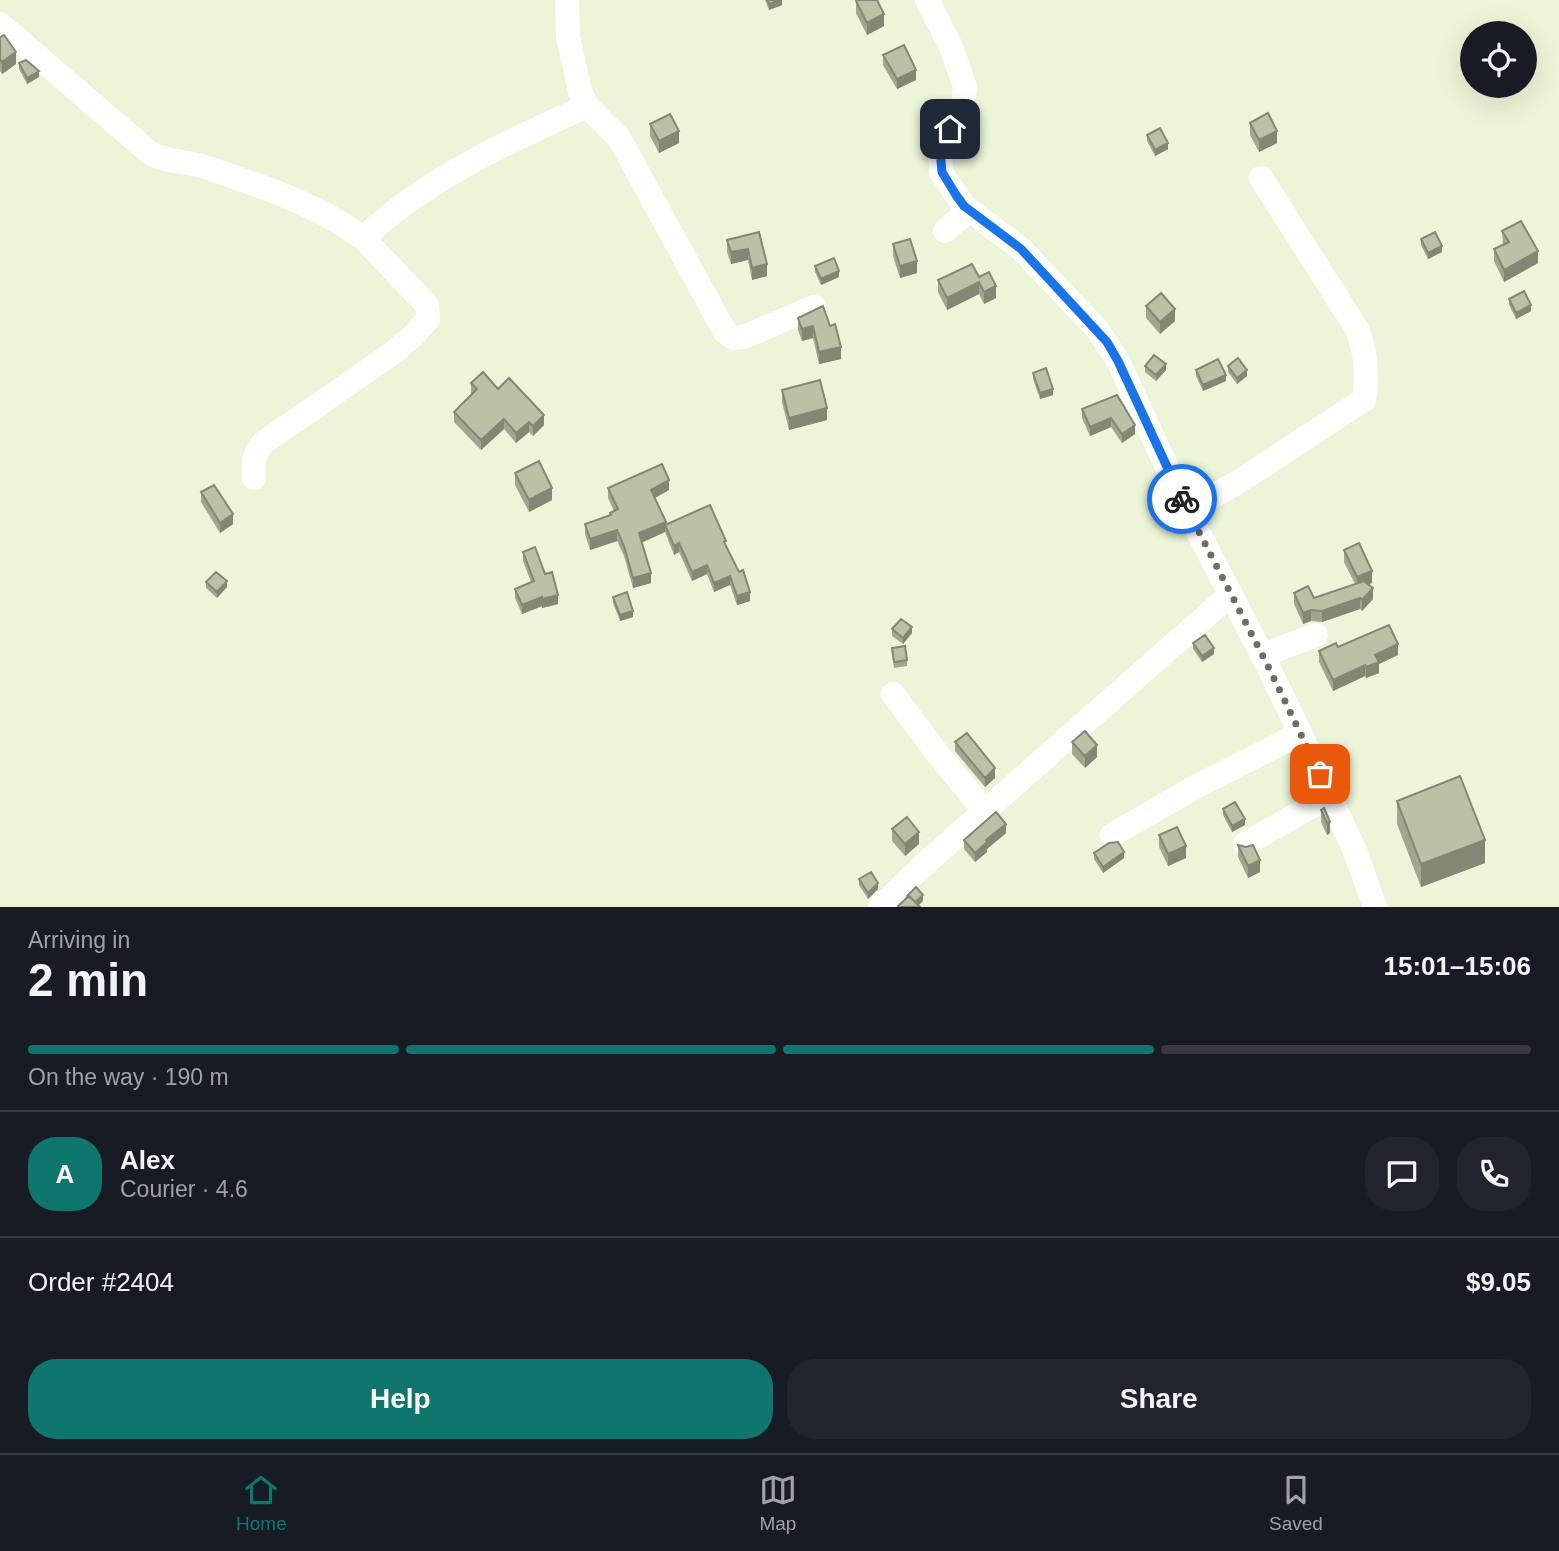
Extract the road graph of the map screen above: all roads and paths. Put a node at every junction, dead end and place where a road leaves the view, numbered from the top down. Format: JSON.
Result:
{"nodes":[{"id":1,"x":567,"y":0,"type":"edge"},
{"id":2,"x":927,"y":0,"type":"edge"},
{"id":3,"x":0,"y":24,"type":"edge"},
{"id":4,"x":587,"y":106,"type":"junction"},
{"id":5,"x":1261,"y":178,"type":"dead end"},
{"id":6,"x":964,"y":206,"type":"junction"},
{"id":7,"x":945,"y":231,"type":"dead end"},
{"id":8,"x":363,"y":238,"type":"junction"},
{"id":9,"x":814,"y":307,"type":"edge"},
{"id":10,"x":254,"y":478,"type":"dead end"},
{"id":11,"x":1187,"y":511,"type":"junction"},
{"id":12,"x":1231,"y":594,"type":"junction"},
{"id":13,"x":1316,"y":635,"type":"dead end"},
{"id":14,"x":1263,"y":655,"type":"junction"},
{"id":15,"x":893,"y":694,"type":"dead end"},
{"id":16,"x":1300,"y":734,"type":"junction"},
{"id":17,"x":1330,"y":796,"type":"junction"},
{"id":18,"x":985,"y":811,"type":"junction"},
{"id":19,"x":1112,"y":835,"type":"dead end"},
{"id":20,"x":1245,"y":844,"type":"edge"},
{"id":21,"x":880,"y":907,"type":"edge"},
{"id":22,"x":1375,"y":907,"type":"edge"}],
"edges":[{"from":1,"to":4,"type":"street"},
{"from":2,"to":6,"type":"street"},
{"from":3,"to":8,"type":"street"},
{"from":4,"to":8,"type":"street"},
{"from":4,"to":9,"type":"street"},
{"from":5,"to":11,"type":"street"},
{"from":6,"to":7,"type":"street"},
{"from":6,"to":11,"type":"street"},
{"from":8,"to":10,"type":"street"},
{"from":11,"to":12,"type":"street"},
{"from":12,"to":14,"type":"street"},
{"from":12,"to":18,"type":"street"},
{"from":13,"to":14,"type":"street"},
{"from":14,"to":16,"type":"street"},
{"from":15,"to":18,"type":"street"},
{"from":16,"to":17,"type":"street"},
{"from":16,"to":19,"type":"street"},
{"from":17,"to":20,"type":"street"},
{"from":17,"to":22,"type":"street"},
{"from":18,"to":21,"type":"street"}]}
